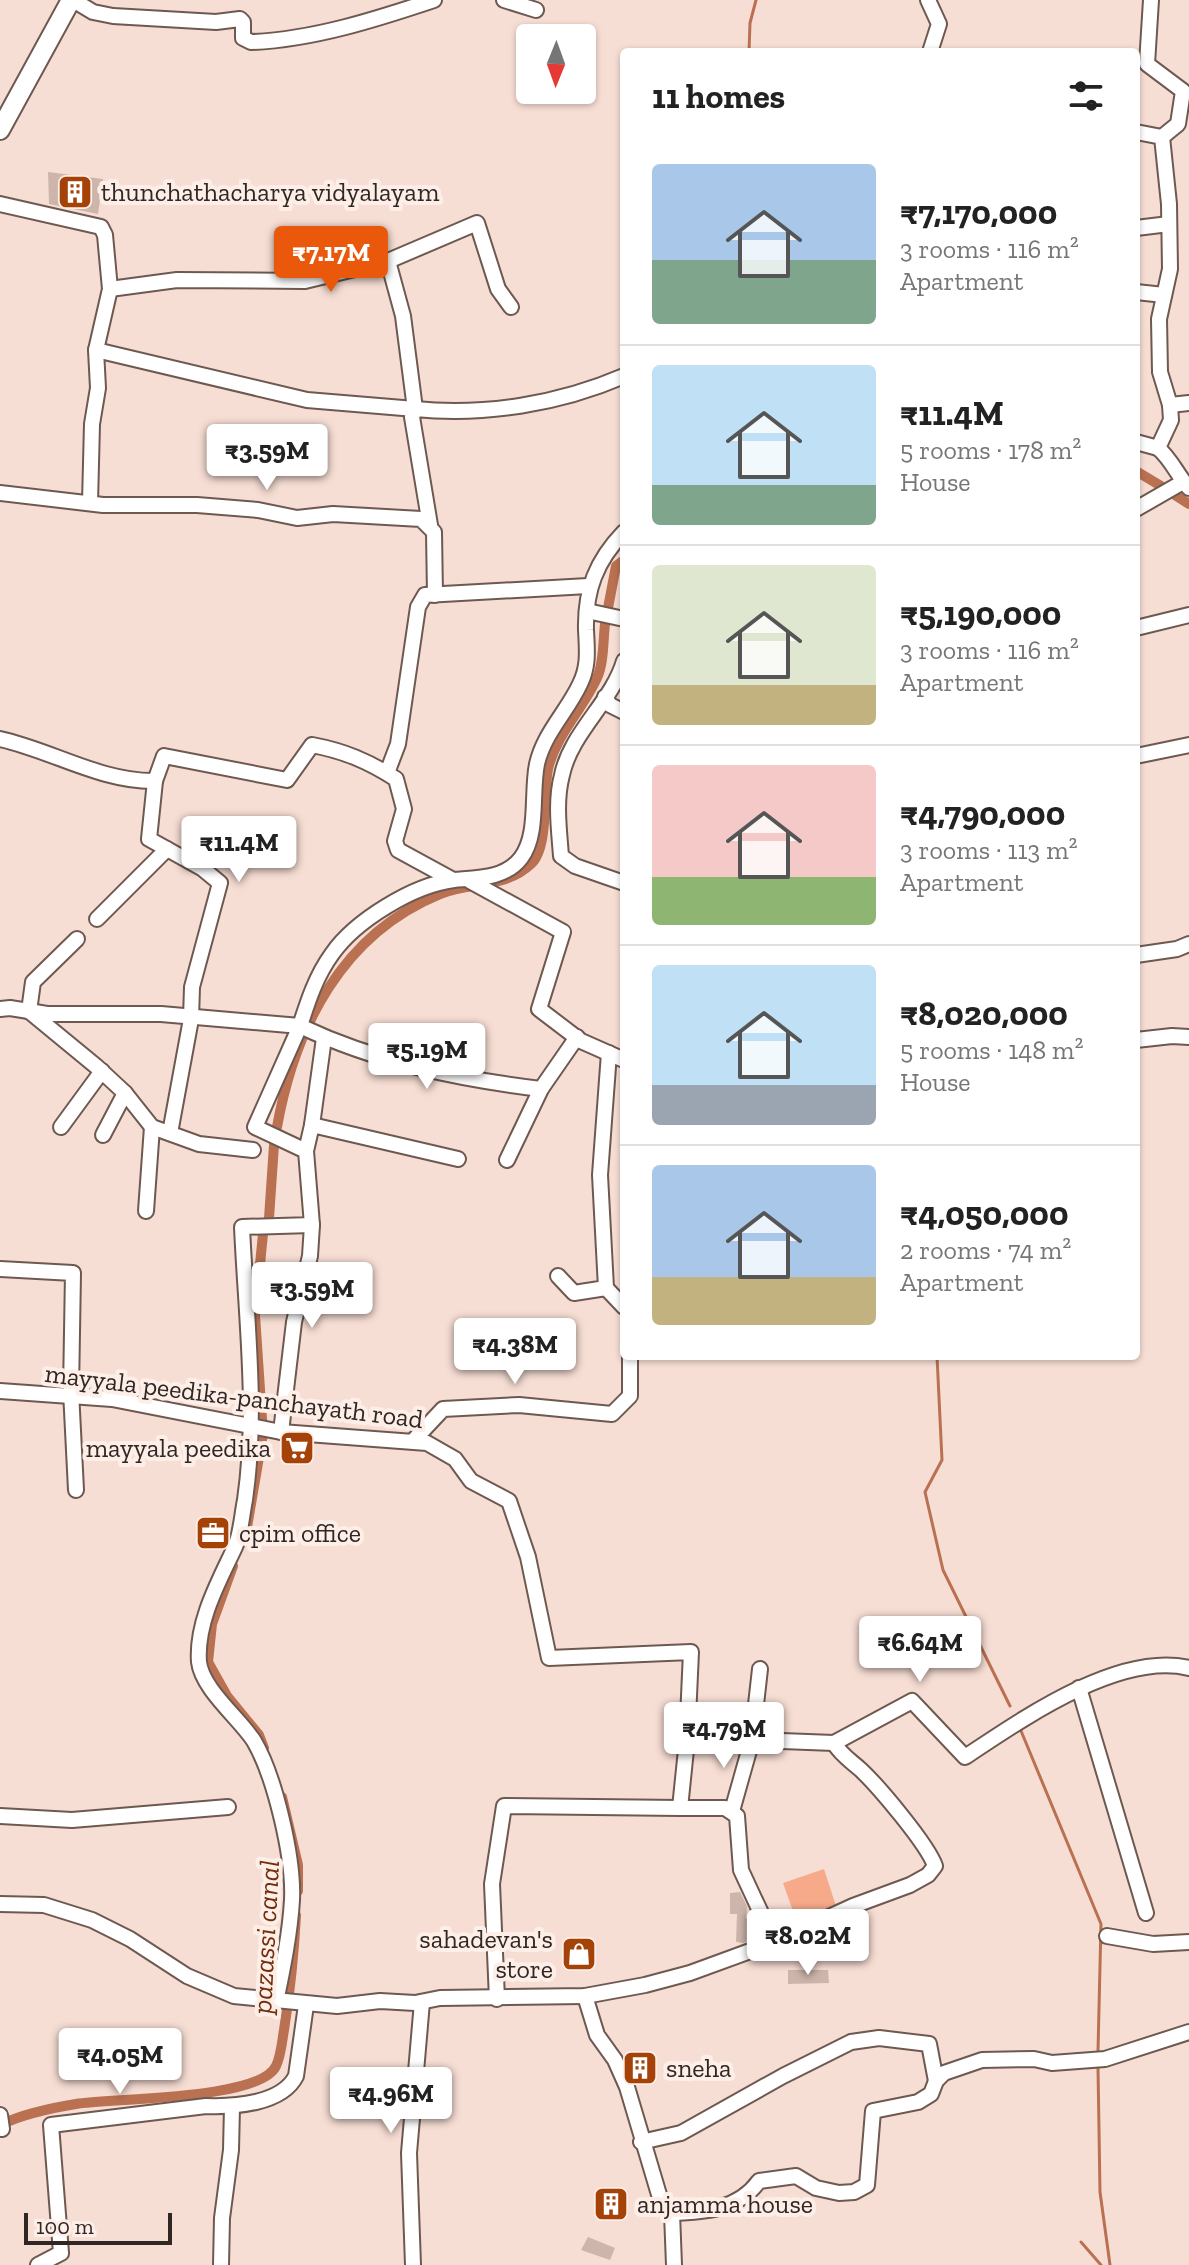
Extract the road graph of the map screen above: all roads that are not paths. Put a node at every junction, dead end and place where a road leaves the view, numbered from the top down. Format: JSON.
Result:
{"nodes":[{"id":1,"x":72,"y":0,"type":"edge"},
{"id":2,"x":434,"y":0,"type":"edge"},
{"id":3,"x":506,"y":0,"type":"edge"},
{"id":4,"x":928,"y":0,"type":"edge"},
{"id":5,"x":1151,"y":0,"type":"edge"},
{"id":6,"x":536,"y":10,"type":"dead end"},
{"id":7,"x":931,"y":48,"type":"edge"},
{"id":8,"x":1,"y":127,"type":"edge"},
{"id":9,"x":1140,"y":133,"type":"edge"},
{"id":10,"x":1162,"y":137,"type":"junction"},
{"id":11,"x":0,"y":204,"type":"edge"},
{"id":12,"x":1169,"y":224,"type":"junction"},
{"id":13,"x":1140,"y":228,"type":"edge"},
{"id":14,"x":388,"y":261,"type":"junction"},
{"id":15,"x":110,"y":289,"type":"junction"},
{"id":16,"x":1140,"y":292,"type":"edge"},
{"id":17,"x":1164,"y":295,"type":"junction"},
{"id":18,"x":511,"y":307,"type":"dead end"},
{"id":19,"x":96,"y":350,"type":"junction"},
{"id":20,"x":620,"y":377,"type":"edge"},
{"id":21,"x":1189,"y":403,"type":"edge"},
{"id":22,"x":1170,"y":405,"type":"junction"},
{"id":23,"x":415,"y":409,"type":"junction"},
{"id":24,"x":1140,"y":443,"type":"edge"},
{"id":25,"x":1158,"y":448,"type":"junction"},
{"id":26,"x":1186,"y":485,"type":"edge"},
{"id":27,"x":0,"y":493,"type":"edge"},
{"id":28,"x":90,"y":503,"type":"junction"},
{"id":29,"x":1140,"y":507,"type":"edge"},
{"id":30,"x":430,"y":525,"type":"junction"},
{"id":31,"x":620,"y":536,"type":"edge"},
{"id":32,"x":588,"y":586,"type":"junction"},
{"id":33,"x":435,"y":595,"type":"junction"},
{"id":34,"x":587,"y":611,"type":"junction"},
{"id":35,"x":1189,"y":615,"type":"edge"},
{"id":36,"x":620,"y":618,"type":"edge"},
{"id":37,"x":1140,"y":627,"type":"edge"},
{"id":38,"x":620,"y":676,"type":"edge"},
{"id":39,"x":605,"y":697,"type":"junction"},
{"id":40,"x":620,"y":710,"type":"edge"},
{"id":41,"x":0,"y":739,"type":"edge"},
{"id":42,"x":1189,"y":745,"type":"edge"},
{"id":43,"x":1140,"y":755,"type":"edge"},
{"id":44,"x":387,"y":773,"type":"junction"},
{"id":45,"x":155,"y":781,"type":"junction"},
{"id":46,"x":167,"y":849,"type":"junction"},
{"id":47,"x":453,"y":880,"type":"junction"},
{"id":48,"x":470,"y":881,"type":"junction"},
{"id":49,"x":620,"y":882,"type":"edge"},
{"id":50,"x":97,"y":919,"type":"dead end"},
{"id":51,"x":77,"y":939,"type":"dead end"},
{"id":52,"x":1189,"y":944,"type":"edge"},
{"id":53,"x":1140,"y":954,"type":"edge"},
{"id":54,"x":0,"y":1009,"type":"edge"},
{"id":55,"x":29,"y":1011,"type":"junction"},
{"id":56,"x":191,"y":1019,"type":"junction"},
{"id":57,"x":300,"y":1027,"type":"junction"},
{"id":58,"x":577,"y":1037,"type":"junction"},
{"id":59,"x":1189,"y":1037,"type":"edge"},
{"id":60,"x":324,"y":1038,"type":"junction"},
{"id":61,"x":1140,"y":1040,"type":"edge"},
{"id":62,"x":609,"y":1053,"type":"junction"},
{"id":63,"x":620,"y":1058,"type":"edge"},
{"id":64,"x":102,"y":1071,"type":"junction"},
{"id":65,"x":541,"y":1089,"type":"junction"},
{"id":66,"x":125,"y":1093,"type":"junction"},
{"id":67,"x":312,"y":1125,"type":"junction"},
{"id":68,"x":61,"y":1127,"type":"dead end"},
{"id":69,"x":152,"y":1127,"type":"junction"},
{"id":70,"x":170,"y":1133,"type":"junction"},
{"id":71,"x":103,"y":1135,"type":"dead end"},
{"id":72,"x":253,"y":1150,"type":"dead end"},
{"id":73,"x":306,"y":1151,"type":"junction"},
{"id":74,"x":458,"y":1159,"type":"dead end"},
{"id":75,"x":507,"y":1160,"type":"dead end"},
{"id":76,"x":146,"y":1211,"type":"dead end"},
{"id":77,"x":312,"y":1225,"type":"junction"},
{"id":78,"x":0,"y":1269,"type":"edge"},
{"id":79,"x":558,"y":1276,"type":"dead end"},
{"id":80,"x":606,"y":1288,"type":"junction"},
{"id":81,"x":620,"y":1303,"type":"edge"},
{"id":82,"x":630,"y":1360,"type":"edge"},
{"id":83,"x":0,"y":1391,"type":"edge"},
{"id":84,"x":72,"y":1398,"type":"junction"},
{"id":85,"x":251,"y":1425,"type":"junction"},
{"id":86,"x":276,"y":1431,"type":"junction"},
{"id":87,"x":413,"y":1441,"type":"junction"},
{"id":88,"x":76,"y":1490,"type":"dead end"},
{"id":89,"x":1189,"y":1668,"type":"edge"},
{"id":90,"x":760,"y":1669,"type":"dead end"},
{"id":91,"x":1079,"y":1688,"type":"junction"},
{"id":92,"x":752,"y":1740,"type":"junction"},
{"id":93,"x":834,"y":1743,"type":"junction"},
{"id":94,"x":228,"y":1807,"type":"dead end"},
{"id":95,"x":680,"y":1808,"type":"junction"},
{"id":96,"x":732,"y":1811,"type":"junction"},
{"id":97,"x":0,"y":1816,"type":"edge"},
{"id":98,"x":0,"y":1904,"type":"edge"},
{"id":99,"x":1146,"y":1913,"type":"dead end"},
{"id":100,"x":1107,"y":1936,"type":"dead end"},
{"id":101,"x":774,"y":1941,"type":"junction"},
{"id":102,"x":1189,"y":1942,"type":"edge"},
{"id":103,"x":585,"y":1996,"type":"junction"},
{"id":104,"x":497,"y":1999,"type":"junction"},
{"id":105,"x":422,"y":2002,"type":"junction"},
{"id":106,"x":290,"y":2003,"type":"junction"},
{"id":107,"x":1189,"y":2032,"type":"edge"},
{"id":108,"x":936,"y":2081,"type":"junction"},
{"id":109,"x":232,"y":2107,"type":"junction"},
{"id":110,"x":641,"y":2142,"type":"junction"},
{"id":111,"x":672,"y":2213,"type":"junction"},
{"id":112,"x":38,"y":2265,"type":"edge"},
{"id":113,"x":221,"y":2265,"type":"edge"},
{"id":114,"x":413,"y":2265,"type":"edge"},
{"id":115,"x":674,"y":2265,"type":"edge"}],
"edges":[{"from":1,"to":2,"type":"street"},
{"from":1,"to":8,"type":"main road"},
{"from":3,"to":6,"type":"street"},
{"from":4,"to":7,"type":"street"},
{"from":5,"to":10,"type":"street"},
{"from":9,"to":10,"type":"street"},
{"from":10,"to":12,"type":"street"},
{"from":11,"to":15,"type":"street"},
{"from":12,"to":13,"type":"street"},
{"from":12,"to":17,"type":"street"},
{"from":14,"to":15,"type":"street"},
{"from":14,"to":18,"type":"street"},
{"from":14,"to":23,"type":"street"},
{"from":15,"to":19,"type":"street"},
{"from":16,"to":17,"type":"street"},
{"from":17,"to":22,"type":"street"},
{"from":19,"to":23,"type":"street"},
{"from":19,"to":28,"type":"street"},
{"from":20,"to":23,"type":"street"},
{"from":21,"to":22,"type":"street"},
{"from":22,"to":25,"type":"street"},
{"from":23,"to":30,"type":"street"},
{"from":24,"to":25,"type":"street"},
{"from":25,"to":26,"type":"street"},
{"from":26,"to":29,"type":"street"},
{"from":27,"to":28,"type":"street"},
{"from":28,"to":30,"type":"street"},
{"from":30,"to":33,"type":"street"},
{"from":31,"to":32,"type":"street"},
{"from":32,"to":33,"type":"street"},
{"from":32,"to":34,"type":"street"},
{"from":33,"to":44,"type":"street"},
{"from":34,"to":36,"type":"street"},
{"from":34,"to":48,"type":"street"},
{"from":35,"to":37,"type":"street"},
{"from":38,"to":39,"type":"street"},
{"from":39,"to":40,"type":"street"},
{"from":39,"to":49,"type":"street"},
{"from":41,"to":45,"type":"street"},
{"from":42,"to":43,"type":"street"},
{"from":44,"to":45,"type":"street"},
{"from":44,"to":47,"type":"street"},
{"from":45,"to":46,"type":"street"},
{"from":46,"to":50,"type":"street"},
{"from":46,"to":56,"type":"street"},
{"from":47,"to":48,"type":"street"},
{"from":47,"to":57,"type":"street"},
{"from":48,"to":58,"type":"street"},
{"from":51,"to":55,"type":"street"},
{"from":52,"to":53,"type":"street"},
{"from":54,"to":55,"type":"street"},
{"from":55,"to":56,"type":"street"},
{"from":55,"to":64,"type":"street"},
{"from":56,"to":57,"type":"street"},
{"from":56,"to":70,"type":"street"},
{"from":57,"to":60,"type":"street"},
{"from":57,"to":73,"type":"street"},
{"from":58,"to":62,"type":"street"},
{"from":58,"to":65,"type":"street"},
{"from":59,"to":61,"type":"street"},
{"from":60,"to":65,"type":"street"},
{"from":60,"to":67,"type":"street"},
{"from":62,"to":63,"type":"street"},
{"from":62,"to":80,"type":"street"},
{"from":64,"to":66,"type":"street"},
{"from":64,"to":68,"type":"street"},
{"from":65,"to":75,"type":"street"},
{"from":66,"to":69,"type":"street"},
{"from":66,"to":71,"type":"street"},
{"from":67,"to":73,"type":"street"},
{"from":67,"to":74,"type":"street"},
{"from":69,"to":70,"type":"street"},
{"from":69,"to":76,"type":"street"},
{"from":70,"to":72,"type":"street"},
{"from":73,"to":77,"type":"street"},
{"from":77,"to":85,"type":"street"},
{"from":77,"to":86,"type":"street"},
{"from":78,"to":84,"type":"street"},
{"from":79,"to":80,"type":"street"},
{"from":80,"to":81,"type":"street"},
{"from":82,"to":87,"type":"street"},
{"from":83,"to":84,"type":"street","name":"mayyala peedika-panchayath road"},
{"from":84,"to":85,"type":"street","name":"mayyala peedika-panchayath road"},
{"from":84,"to":88,"type":"street"},
{"from":85,"to":86,"type":"street","name":"mayyala peedika-panchayath road"},
{"from":85,"to":106,"type":"street"},
{"from":86,"to":87,"type":"street","name":"mayyala peedika-panchayath road"},
{"from":87,"to":95,"type":"street","name":"mayyala peedika-panchayath road"},
{"from":89,"to":91,"type":"street"},
{"from":90,"to":92,"type":"street"},
{"from":91,"to":93,"type":"street"},
{"from":91,"to":99,"type":"street"},
{"from":92,"to":93,"type":"street"},
{"from":92,"to":96,"type":"street"},
{"from":93,"to":101,"type":"street"},
{"from":94,"to":97,"type":"street"},
{"from":95,"to":96,"type":"street"},
{"from":95,"to":104,"type":"street"},
{"from":96,"to":101,"type":"street"},
{"from":98,"to":106,"type":"street"},
{"from":100,"to":102,"type":"street"},
{"from":101,"to":103,"type":"street"},
{"from":103,"to":104,"type":"street"},
{"from":103,"to":110,"type":"street"},
{"from":104,"to":105,"type":"street"},
{"from":105,"to":106,"type":"street"},
{"from":105,"to":114,"type":"street"},
{"from":106,"to":109,"type":"street"},
{"from":107,"to":108,"type":"street"},
{"from":108,"to":110,"type":"street"},
{"from":108,"to":111,"type":"street"},
{"from":109,"to":112,"type":"street"},
{"from":109,"to":113,"type":"street"},
{"from":110,"to":111,"type":"street"},
{"from":111,"to":115,"type":"street"}]}
